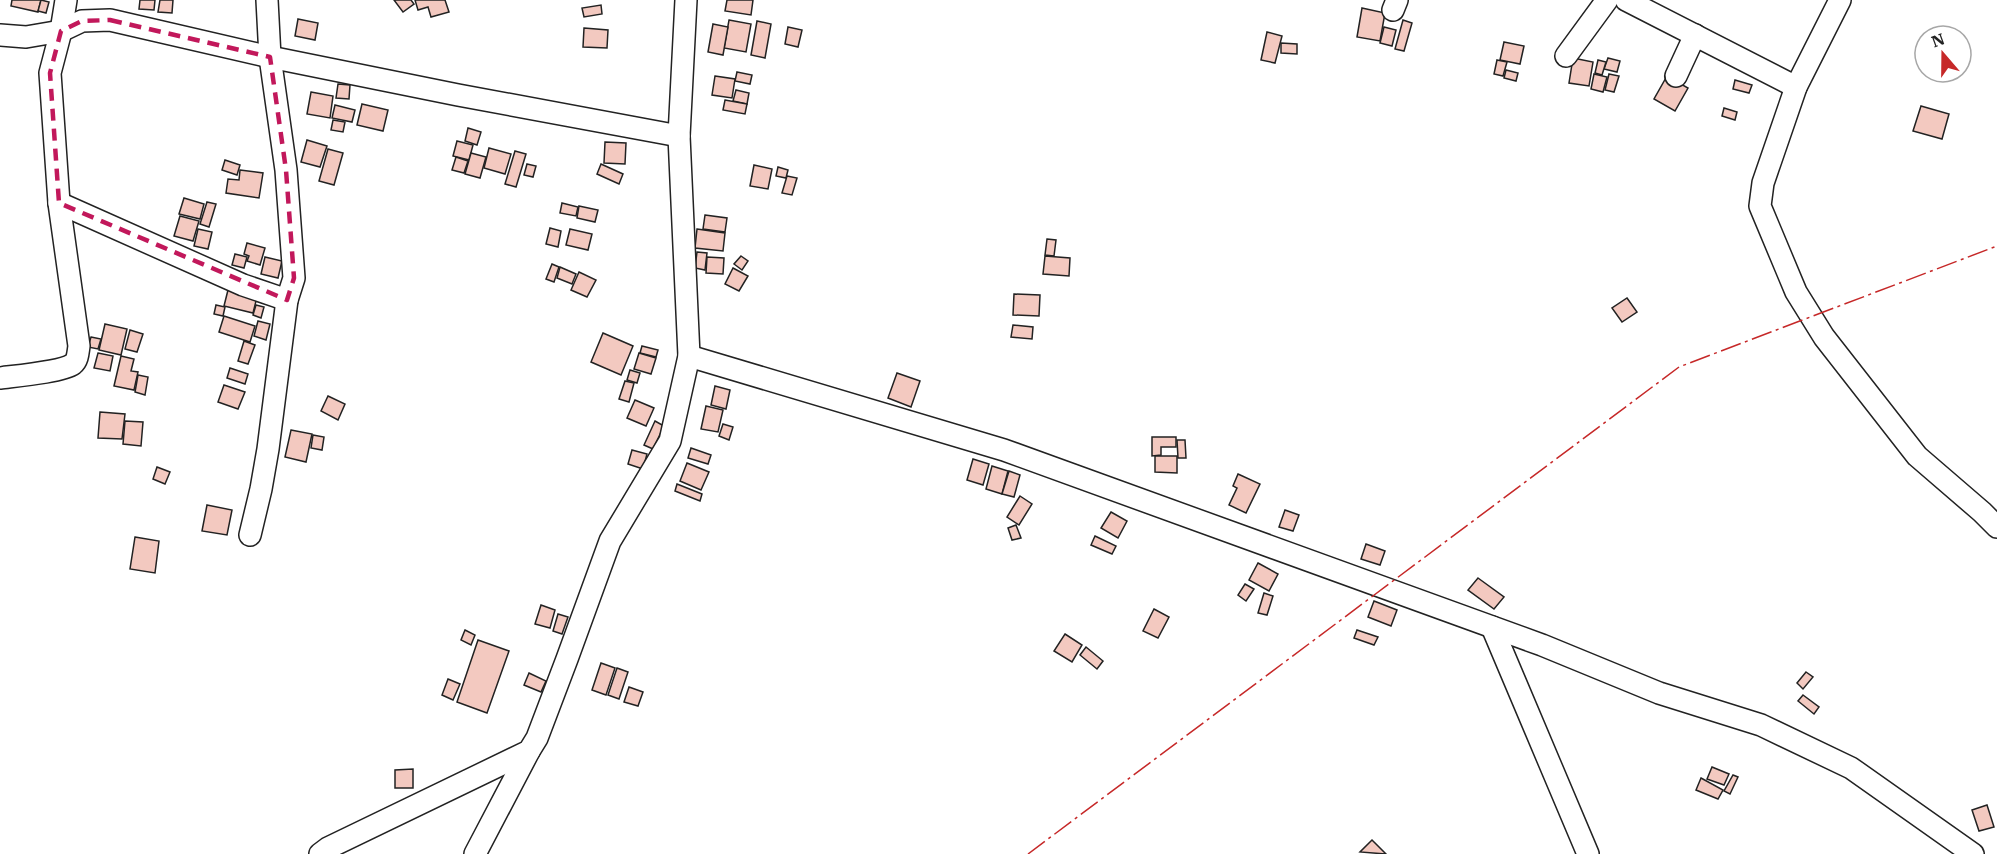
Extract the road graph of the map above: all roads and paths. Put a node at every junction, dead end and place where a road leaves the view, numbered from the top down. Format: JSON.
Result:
{"nodes":[{"id":1,"x":66,"y":0,"type":"edge"},
{"id":2,"x":267,"y":0,"type":"edge"},
{"id":3,"x":686,"y":0,"type":"edge"},
{"id":4,"x":1607,"y":0,"type":"edge"},
{"id":5,"x":1626,"y":0,"type":"edge"},
{"id":6,"x":1840,"y":0,"type":"edge"},
{"id":7,"x":61,"y":31,"type":"junction"},
{"id":8,"x":0,"y":35,"type":"edge"},
{"id":9,"x":1695,"y":35,"type":"junction"},
{"id":10,"x":1566,"y":56,"type":"dead end"},
{"id":11,"x":270,"y":57,"type":"junction"},
{"id":12,"x":1676,"y":76,"type":"dead end"},
{"id":13,"x":1796,"y":87,"type":"junction"},
{"id":14,"x":679,"y":136,"type":"junction"},
{"id":15,"x":59,"y":203,"type":"junction"},
{"id":16,"x":287,"y":300,"type":"junction"},
{"id":17,"x":689,"y":356,"type":"junction"},
{"id":18,"x":0,"y":378,"type":"edge"},
{"id":19,"x":1997,"y":527,"type":"edge"},
{"id":20,"x":249,"y":535,"type":"dead end"},
{"id":21,"x":1492,"y":627,"type":"junction"},
{"id":22,"x":530,"y":751,"type":"junction"},
{"id":23,"x":320,"y":854,"type":"edge"},
{"id":24,"x":475,"y":854,"type":"edge"},
{"id":25,"x":1588,"y":854,"type":"edge"},
{"id":26,"x":1973,"y":854,"type":"edge"}],
"edges":[{"from":1,"to":7,"type":"street"},
{"from":2,"to":11,"type":"street"},
{"from":3,"to":14,"type":"street"},
{"from":4,"to":10,"type":"street"},
{"from":5,"to":9,"type":"street"},
{"from":6,"to":13,"type":"street"},
{"from":7,"to":8,"type":"street"},
{"from":7,"to":11,"type":"street"},
{"from":7,"to":15,"type":"street"},
{"from":9,"to":12,"type":"street"},
{"from":9,"to":13,"type":"street"},
{"from":11,"to":14,"type":"street"},
{"from":11,"to":16,"type":"street"},
{"from":13,"to":19,"type":"street"},
{"from":14,"to":17,"type":"street"},
{"from":15,"to":16,"type":"street"},
{"from":15,"to":18,"type":"street"},
{"from":16,"to":20,"type":"street"},
{"from":17,"to":21,"type":"street"},
{"from":17,"to":22,"type":"street"},
{"from":21,"to":25,"type":"street"},
{"from":21,"to":26,"type":"street"},
{"from":22,"to":23,"type":"street"},
{"from":22,"to":24,"type":"street"}]}
